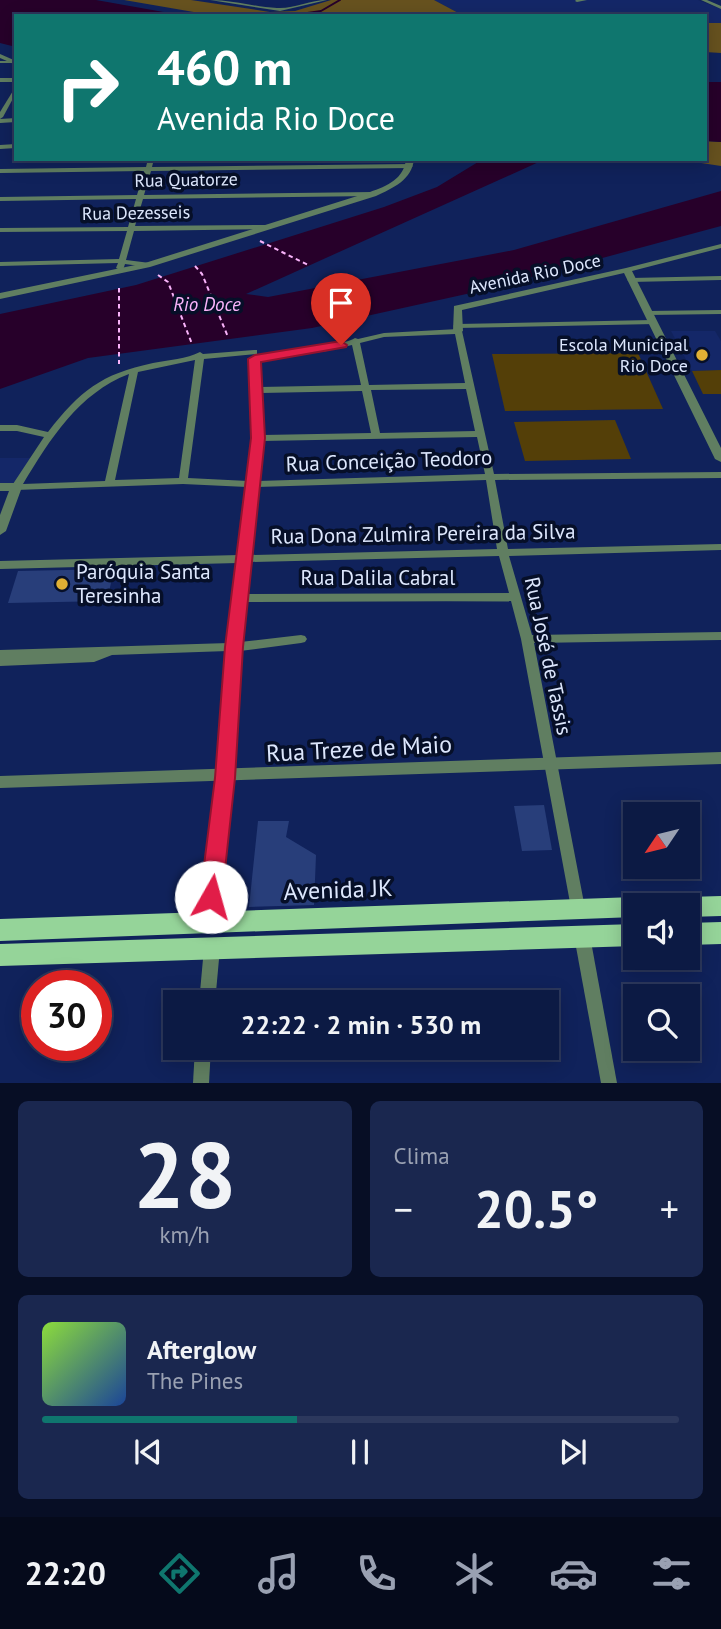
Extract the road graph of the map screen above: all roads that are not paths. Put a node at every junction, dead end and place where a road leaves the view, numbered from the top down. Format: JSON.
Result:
{"nodes":[{"id":1,"x":212,"y":0,"type":"edge"},
{"id":2,"x":250,"y":0,"type":"edge"},
{"id":3,"x":296,"y":0,"type":"edge"},
{"id":4,"x":326,"y":0,"type":"edge"},
{"id":5,"x":585,"y":0,"type":"edge"},
{"id":6,"x":702,"y":0,"type":"edge"},
{"id":7,"x":577,"y":1,"type":"edge"},
{"id":8,"x":721,"y":5,"type":"edge"},
{"id":9,"x":244,"y":6,"type":"junction"},
{"id":10,"x":285,"y":9,"type":"junction"},
{"id":11,"x":0,"y":99,"type":"edge"},
{"id":12,"x":13,"y":99,"type":"edge"},
{"id":13,"x":0,"y":119,"type":"edge"},
{"id":14,"x":150,"y":161,"type":"edge"},
{"id":15,"x":410,"y":162,"type":"edge"},
{"id":16,"x":148,"y":169,"type":"junction"},
{"id":17,"x":0,"y":171,"type":"edge"},
{"id":18,"x":373,"y":194,"type":"junction"},
{"id":19,"x":140,"y":197,"type":"junction"},
{"id":20,"x":0,"y":199,"type":"edge"},
{"id":21,"x":272,"y":227,"type":"junction"},
{"id":22,"x":129,"y":229,"type":"junction"},
{"id":23,"x":0,"y":230,"type":"edge"},
{"id":24,"x":721,"y":246,"type":"edge"},
{"id":25,"x":0,"y":264,"type":"edge"},
{"id":26,"x":120,"y":266,"type":"junction"},
{"id":27,"x":629,"y":275,"type":"junction"},
{"id":28,"x":721,"y":278,"type":"edge"},
{"id":29,"x":0,"y":296,"type":"edge"},
{"id":30,"x":721,"y":312,"type":"edge"},
{"id":31,"x":650,"y":317,"type":"junction"},
{"id":32,"x":457,"y":329,"type":"junction"},
{"id":33,"x":355,"y":340,"type":"junction"},
{"id":34,"x":200,"y":355,"type":"junction"},
{"id":35,"x":259,"y":356,"type":"junction"},
{"id":36,"x":134,"y":372,"type":"junction"},
{"id":37,"x":469,"y":386,"type":"junction"},
{"id":38,"x":364,"y":387,"type":"junction"},
{"id":39,"x":257,"y":390,"type":"junction"},
{"id":40,"x":0,"y":428,"type":"edge"},
{"id":41,"x":479,"y":434,"type":"junction"},
{"id":42,"x":47,"y":435,"type":"junction"},
{"id":43,"x":376,"y":435,"type":"junction"},
{"id":44,"x":258,"y":438,"type":"junction"},
{"id":45,"x":721,"y":458,"type":"edge"},
{"id":46,"x":721,"y":475,"type":"edge"},
{"id":47,"x":490,"y":477,"type":"junction"},
{"id":48,"x":183,"y":481,"type":"junction"},
{"id":49,"x":109,"y":484,"type":"junction"},
{"id":50,"x":253,"y":484,"type":"junction"},
{"id":51,"x":0,"y":487,"type":"edge"},
{"id":52,"x":16,"y":487,"type":"junction"},
{"id":53,"x":2,"y":518,"type":"edge"},
{"id":54,"x":0,"y":531,"type":"edge"},
{"id":55,"x":721,"y":547,"type":"edge"},
{"id":56,"x":503,"y":552,"type":"junction"},
{"id":57,"x":243,"y":558,"type":"junction"},
{"id":58,"x":0,"y":565,"type":"edge"},
{"id":59,"x":516,"y":597,"type":"junction"},
{"id":60,"x":240,"y":598,"type":"junction"},
{"id":61,"x":721,"y":636,"type":"edge"},
{"id":62,"x":301,"y":639,"type":"dead end"},
{"id":63,"x":527,"y":639,"type":"junction"},
{"id":64,"x":234,"y":647,"type":"junction"},
{"id":65,"x":110,"y":652,"type":"junction"},
{"id":66,"x":0,"y":654,"type":"edge"},
{"id":67,"x":0,"y":662,"type":"edge"},
{"id":68,"x":721,"y":758,"type":"edge"},
{"id":69,"x":548,"y":762,"type":"junction"},
{"id":70,"x":225,"y":778,"type":"junction"},
{"id":71,"x":0,"y":782,"type":"edge"},
{"id":72,"x":721,"y":906,"type":"edge"},
{"id":73,"x":623,"y":907,"type":"edge"},
{"id":74,"x":700,"y":907,"type":"edge"},
{"id":75,"x":578,"y":908,"type":"junction"},
{"id":76,"x":208,"y":920,"type":"junction"},
{"id":77,"x":0,"y":930,"type":"edge"},
{"id":78,"x":721,"y":933,"type":"edge"},
{"id":79,"x":700,"y":934,"type":"edge"},
{"id":80,"x":623,"y":935,"type":"edge"},
{"id":81,"x":582,"y":936,"type":"junction"},
{"id":82,"x":212,"y":948,"type":"junction"},
{"id":83,"x":0,"y":955,"type":"edge"},
{"id":84,"x":208,"y":990,"type":"edge"},
{"id":85,"x":203,"y":1060,"type":"edge"},
{"id":86,"x":201,"y":1083,"type":"edge"},
{"id":87,"x":609,"y":1083,"type":"edge"}],
"edges":[{"from":1,"to":9,"type":"street"},
{"from":2,"to":9,"type":"street"},
{"from":3,"to":10,"type":"street"},
{"from":4,"to":10,"type":"street"},
{"from":5,"to":7,"type":"street"},
{"from":6,"to":8,"type":"street"},
{"from":9,"to":10,"type":"street"},
{"from":11,"to":12,"type":"street"},
{"from":12,"to":13,"type":"street"},
{"from":14,"to":16,"type":"street"},
{"from":15,"to":16,"type":"street"},
{"from":15,"to":18,"type":"street"},
{"from":16,"to":17,"type":"street"},
{"from":16,"to":19,"type":"street"},
{"from":18,"to":19,"type":"street","name":"Rua Quatorze"},
{"from":18,"to":21,"type":"street"},
{"from":19,"to":20,"type":"street","name":"Rua Quatorze"},
{"from":19,"to":22,"type":"street"},
{"from":21,"to":22,"type":"street","name":"Rua Dezesseis"},
{"from":21,"to":26,"type":"street"},
{"from":22,"to":23,"type":"street","name":"Rua Dezesseis"},
{"from":22,"to":26,"type":"street"},
{"from":24,"to":27,"type":"street","name":"Avenida Rio Doce"},
{"from":25,"to":26,"type":"street"},
{"from":26,"to":29,"type":"street"},
{"from":27,"to":28,"type":"street"},
{"from":27,"to":31,"type":"street"},
{"from":27,"to":32,"type":"street","name":"Avenida Rio Doce"},
{"from":30,"to":31,"type":"street"},
{"from":31,"to":32,"type":"street"},
{"from":31,"to":45,"type":"street"},
{"from":32,"to":33,"type":"street"},
{"from":32,"to":37,"type":"street","name":"Rua José de Tassis"},
{"from":33,"to":35,"type":"street"},
{"from":33,"to":38,"type":"street"},
{"from":34,"to":35,"type":"street"},
{"from":34,"to":36,"type":"street"},
{"from":34,"to":48,"type":"street"},
{"from":35,"to":39,"type":"street"},
{"from":36,"to":42,"type":"street"},
{"from":36,"to":49,"type":"street"},
{"from":37,"to":38,"type":"street"},
{"from":37,"to":41,"type":"street","name":"Rua José de Tassis"},
{"from":38,"to":39,"type":"street"},
{"from":38,"to":43,"type":"street"},
{"from":39,"to":44,"type":"street"},
{"from":40,"to":42,"type":"street"},
{"from":41,"to":43,"type":"street"},
{"from":41,"to":47,"type":"street","name":"Rua José de Tassis"},
{"from":42,"to":52,"type":"street"},
{"from":43,"to":44,"type":"street"},
{"from":44,"to":50,"type":"street"},
{"from":46,"to":47,"type":"street","name":"Rua Conceição Teodoro"},
{"from":47,"to":50,"type":"street","name":"Rua Conceição Teodoro"},
{"from":47,"to":56,"type":"street","name":"Rua José de Tassis"},
{"from":48,"to":49,"type":"street","name":"Rua Conceição Teodoro"},
{"from":48,"to":50,"type":"street","name":"Rua Conceição Teodoro"},
{"from":49,"to":52,"type":"street","name":"Rua Conceição Teodoro"},
{"from":50,"to":57,"type":"street"},
{"from":51,"to":52,"type":"street"},
{"from":52,"to":53,"type":"street"},
{"from":53,"to":54,"type":"street"},
{"from":55,"to":56,"type":"street","name":"Rua Dona Zulmira Pereira da Silva"},
{"from":56,"to":57,"type":"street","name":"Rua Dona Zulmira Pereira da Silva"},
{"from":56,"to":59,"type":"street","name":"Rua José de Tassis"},
{"from":57,"to":58,"type":"street","name":"Rua Dona Zulmira Pereira da Silva"},
{"from":57,"to":60,"type":"street"},
{"from":59,"to":60,"type":"street","name":"Rua Dalila Cabral"},
{"from":59,"to":63,"type":"street","name":"Rua José de Tassis"},
{"from":60,"to":64,"type":"street"},
{"from":61,"to":63,"type":"street"},
{"from":62,"to":64,"type":"street"},
{"from":63,"to":69,"type":"street","name":"Rua José de Tassis"},
{"from":64,"to":65,"type":"street"},
{"from":64,"to":70,"type":"street"},
{"from":65,"to":66,"type":"street"},
{"from":65,"to":67,"type":"street"},
{"from":68,"to":69,"type":"street","name":"Rua Treze de Maio"},
{"from":69,"to":70,"type":"street","name":"Rua Treze de Maio"},
{"from":69,"to":75,"type":"street","name":"Rua José de Tassis"},
{"from":70,"to":71,"type":"street","name":"Rua Treze de Maio"},
{"from":70,"to":76,"type":"street"},
{"from":72,"to":74,"type":"main road"},
{"from":73,"to":75,"type":"main road","name":"Avenida JK"},
{"from":75,"to":76,"type":"main road","name":"Avenida JK"},
{"from":76,"to":77,"type":"main road","name":"Avenida JK"},
{"from":78,"to":79,"type":"main road"},
{"from":80,"to":81,"type":"main road"},
{"from":81,"to":82,"type":"main road"},
{"from":81,"to":87,"type":"street"},
{"from":82,"to":83,"type":"main road"},
{"from":82,"to":84,"type":"street"},
{"from":85,"to":86,"type":"street"}]}
